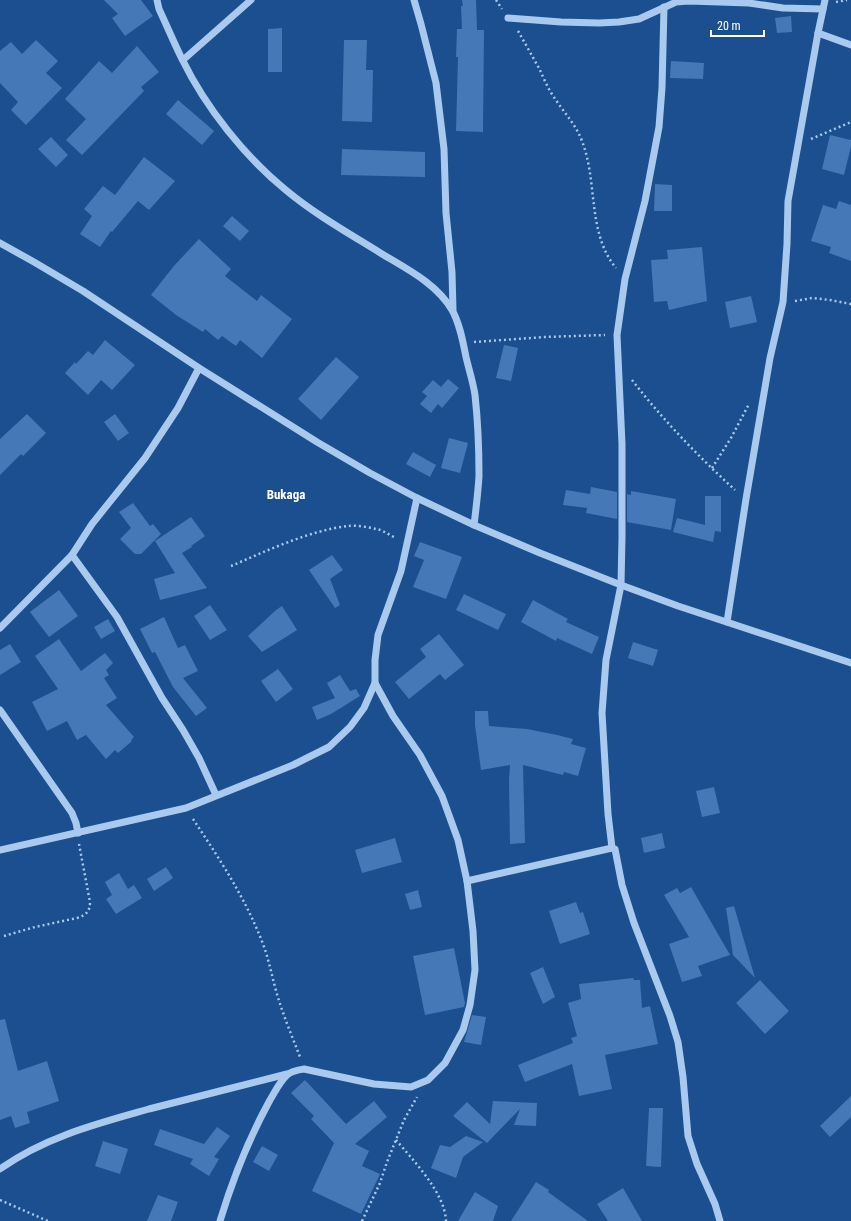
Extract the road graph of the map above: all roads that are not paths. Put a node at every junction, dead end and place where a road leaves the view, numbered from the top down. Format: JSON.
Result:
{"nodes":[{"id":1,"x":157,"y":0,"type":"edge"},
{"id":2,"x":251,"y":0,"type":"edge"},
{"id":3,"x":414,"y":0,"type":"edge"},
{"id":4,"x":825,"y":0,"type":"edge"},
{"id":5,"x":676,"y":1,"type":"edge"},
{"id":6,"x":664,"y":7,"type":"junction"},
{"id":7,"x":823,"y":9,"type":"junction"},
{"id":8,"x":508,"y":18,"type":"road end"},
{"id":9,"x":818,"y":33,"type":"junction"},
{"id":10,"x":851,"y":45,"type":"edge"},
{"id":11,"x":183,"y":60,"type":"junction"},
{"id":12,"x":0,"y":243,"type":"edge"},
{"id":13,"x":453,"y":311,"type":"junction"},
{"id":14,"x":199,"y":368,"type":"junction"},
{"id":15,"x":417,"y":498,"type":"junction"},
{"id":16,"x":474,"y":525,"type":"junction"},
{"id":17,"x":72,"y":555,"type":"junction"},
{"id":18,"x":620,"y":585,"type":"junction"},
{"id":19,"x":727,"y":622,"type":"junction"},
{"id":20,"x":0,"y":628,"type":"edge"},
{"id":21,"x":851,"y":663,"type":"edge"},
{"id":22,"x":375,"y":683,"type":"junction"},
{"id":23,"x":0,"y":710,"type":"edge"},
{"id":24,"x":216,"y":795,"type":"junction"},
{"id":25,"x":78,"y":833,"type":"junction"},
{"id":26,"x":612,"y":848,"type":"junction"},
{"id":27,"x":0,"y":850,"type":"edge"},
{"id":28,"x":467,"y":881,"type":"junction"},
{"id":29,"x":287,"y":1074,"type":"junction"},
{"id":30,"x":0,"y":1169,"type":"edge"},
{"id":31,"x":220,"y":1221,"type":"edge"},
{"id":32,"x":720,"y":1221,"type":"edge"}],
"edges":[{"from":1,"to":11,"type":"street"},
{"from":2,"to":11,"type":"street"},
{"from":3,"to":13,"type":"street"},
{"from":4,"to":7,"type":"street"},
{"from":5,"to":6,"type":"street"},
{"from":5,"to":7,"type":"street"},
{"from":6,"to":8,"type":"street"},
{"from":6,"to":18,"type":"street"},
{"from":7,"to":9,"type":"street"},
{"from":9,"to":10,"type":"street"},
{"from":9,"to":19,"type":"street"},
{"from":11,"to":13,"type":"street"},
{"from":12,"to":14,"type":"street"},
{"from":13,"to":16,"type":"street"},
{"from":14,"to":15,"type":"street"},
{"from":14,"to":17,"type":"street"},
{"from":15,"to":16,"type":"street"},
{"from":15,"to":22,"type":"street"},
{"from":16,"to":18,"type":"street"},
{"from":17,"to":20,"type":"street"},
{"from":17,"to":24,"type":"street"},
{"from":18,"to":19,"type":"street"},
{"from":18,"to":26,"type":"street"},
{"from":19,"to":21,"type":"street"},
{"from":22,"to":24,"type":"street"},
{"from":22,"to":28,"type":"street"},
{"from":23,"to":25,"type":"street"},
{"from":24,"to":25,"type":"street"},
{"from":25,"to":27,"type":"street"},
{"from":26,"to":28,"type":"street"},
{"from":26,"to":32,"type":"street"},
{"from":28,"to":29,"type":"street"},
{"from":29,"to":30,"type":"street"},
{"from":29,"to":31,"type":"street"}]}
